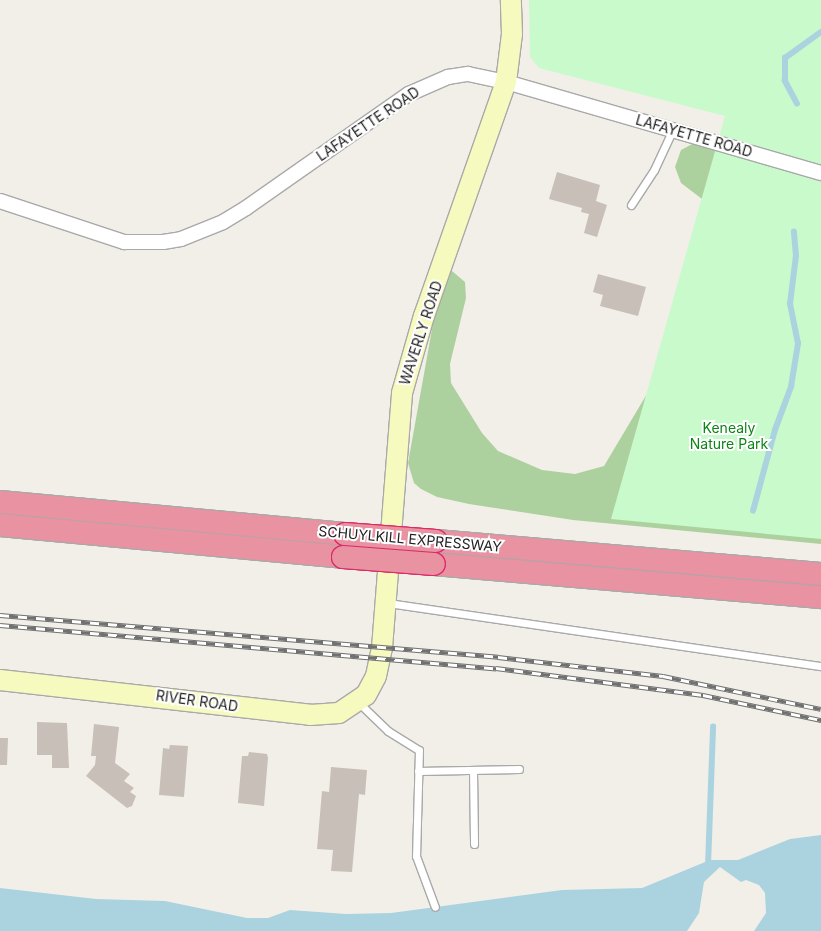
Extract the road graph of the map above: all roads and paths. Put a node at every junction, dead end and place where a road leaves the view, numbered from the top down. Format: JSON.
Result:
{"nodes":[{"id":1,"x":511,"y":0,"type":"edge"},
{"id":2,"x":506,"y":82,"type":"junction"},
{"id":3,"x":673,"y":130,"type":"junction"},
{"id":4,"x":821,"y":173,"type":"edge"},
{"id":5,"x":0,"y":201,"type":"edge"},
{"id":6,"x":631,"y":205,"type":"dead end"},
{"id":7,"x":0,"y":502,"type":"edge"},
{"id":8,"x":0,"y":525,"type":"edge"},
{"id":9,"x":821,"y":574,"type":"edge"},
{"id":10,"x":821,"y":597,"type":"edge"},
{"id":11,"x":386,"y":602,"type":"junction"},
{"id":12,"x":821,"y":666,"type":"edge"},
{"id":13,"x":0,"y":680,"type":"edge"},
{"id":14,"x":359,"y":703,"type":"junction"},
{"id":15,"x":519,"y":769,"type":"dead end"},
{"id":16,"x":473,"y":770,"type":"junction"},
{"id":17,"x":418,"y":771,"type":"junction"},
{"id":18,"x":474,"y":844,"type":"dead end"},
{"id":19,"x":435,"y":907,"type":"dead end"}],
"edges":[{"from":1,"to":2,"type":"street","name":"WAVERLY ROAD"},
{"from":2,"to":3,"type":"street","name":"LAFAYETTE ROAD"},
{"from":2,"to":5,"type":"street","name":"LAFAYETTE ROAD"},
{"from":2,"to":11,"type":"street","name":"WAVERLY ROAD"},
{"from":3,"to":4,"type":"street","name":"LAFAYETTE ROAD"},
{"from":3,"to":6,"type":"lane"},
{"from":7,"to":9,"type":"highway","name":"SCHUYLKILL EXPRESSWAY","bridge":true},
{"from":8,"to":10,"type":"highway","name":"SCHUYLKILL EXPRESSWAY","bridge":true},
{"from":11,"to":12,"type":"lane"},
{"from":11,"to":14,"type":"street","name":"WAVERLY ROAD"},
{"from":13,"to":14,"type":"street","name":"RIVER ROAD"},
{"from":14,"to":17,"type":"lane"},
{"from":15,"to":16,"type":"lane"},
{"from":16,"to":17,"type":"lane"},
{"from":16,"to":18,"type":"lane"},
{"from":17,"to":19,"type":"lane"}]}
